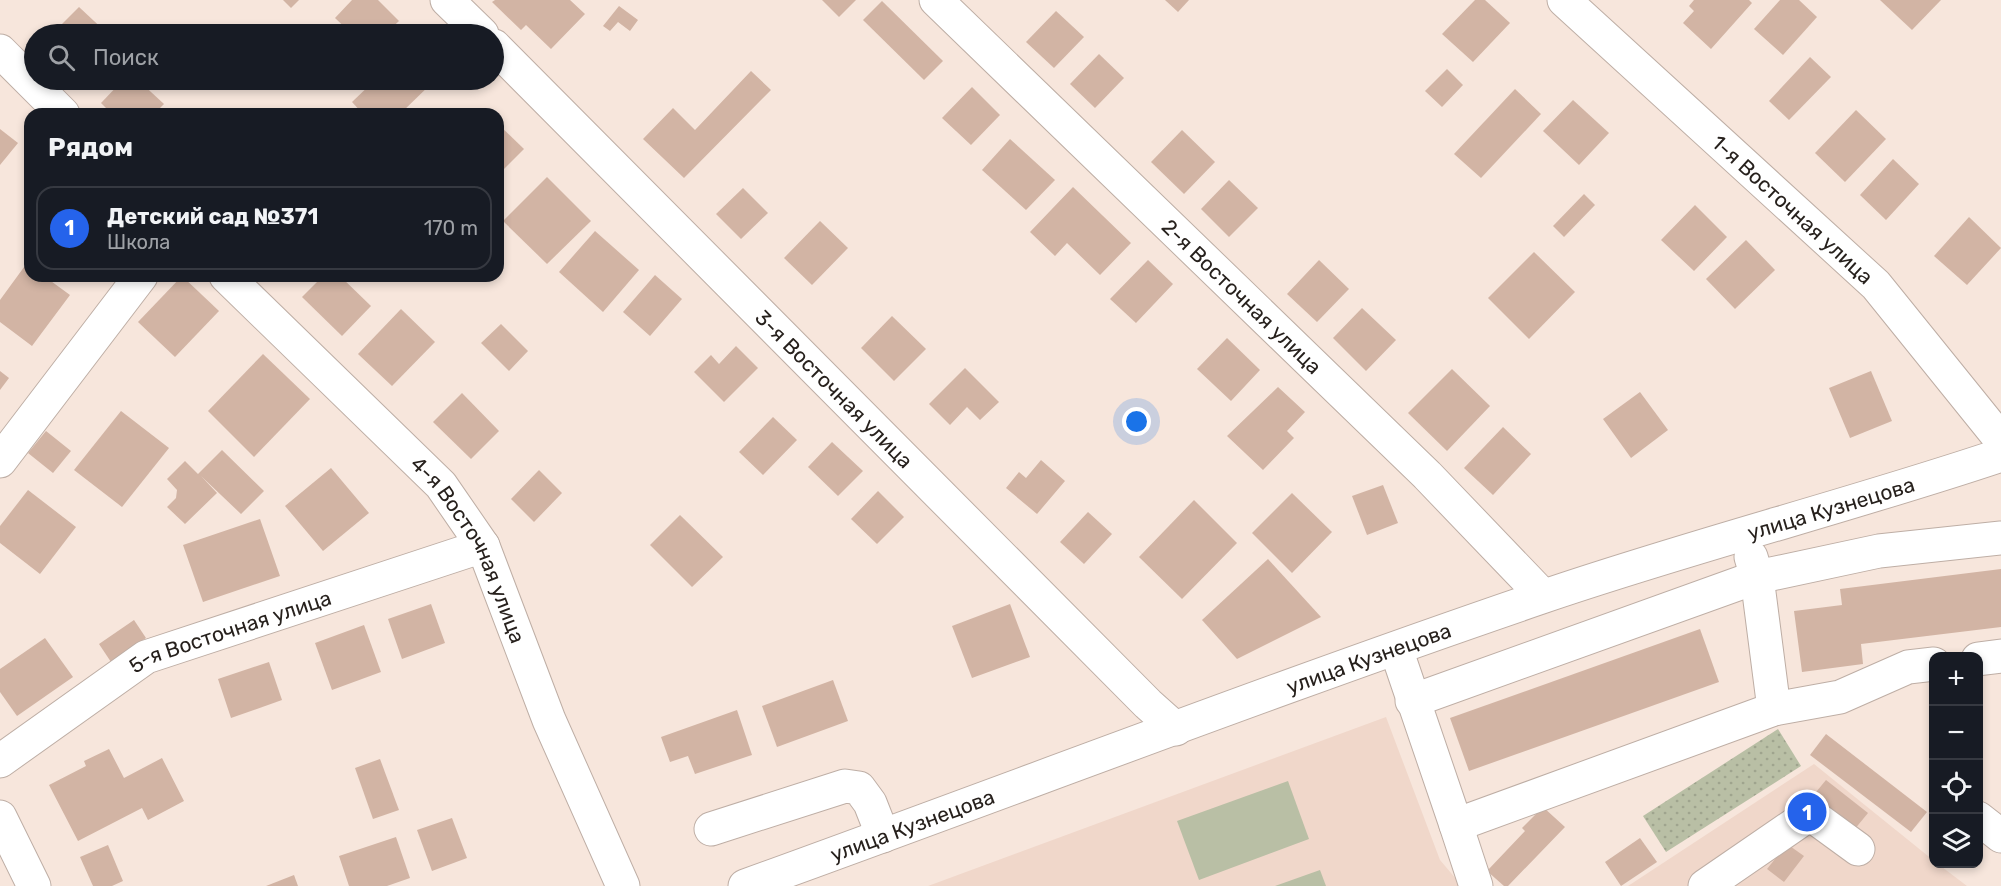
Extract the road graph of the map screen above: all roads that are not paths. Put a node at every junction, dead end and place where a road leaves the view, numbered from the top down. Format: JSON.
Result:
{"nodes":[{"id":1,"x":447,"y":0,"type":"edge"},
{"id":2,"x":936,"y":0,"type":"edge"},
{"id":3,"x":1564,"y":0,"type":"edge"},
{"id":4,"x":472,"y":24,"type":"edge"},
{"id":5,"x":0,"y":51,"type":"edge"},
{"id":6,"x":504,"y":56,"type":"edge"},
{"id":7,"x":24,"y":75,"type":"edge"},
{"id":8,"x":39,"y":90,"type":"edge"},
{"id":9,"x":57,"y":108,"type":"edge"},
{"id":10,"x":136,"y":282,"type":"edge"},
{"id":11,"x":232,"y":282,"type":"edge"},
{"id":12,"x":2001,"y":440,"type":"edge"},
{"id":13,"x":2001,"y":455,"type":"edge"},
{"id":14,"x":0,"y":461,"type":"edge"},
{"id":15,"x":1744,"y":533,"type":"junction"},
{"id":16,"x":2001,"y":538,"type":"edge"},
{"id":17,"x":483,"y":546,"type":"junction"},
{"id":18,"x":1757,"y":577,"type":"junction"},
{"id":19,"x":1543,"y":596,"type":"junction"},
{"id":20,"x":1396,"y":649,"type":"junction"},
{"id":21,"x":2001,"y":656,"type":"edge"},
{"id":22,"x":1983,"y":658,"type":"edge"},
{"id":23,"x":1929,"y":665,"type":"edge"},
{"id":24,"x":1412,"y":701,"type":"junction"},
{"id":25,"x":1774,"y":709,"type":"junction"},
{"id":26,"x":1176,"y":729,"type":"junction"},
{"id":27,"x":0,"y":761,"type":"edge"},
{"id":28,"x":0,"y":817,"type":"edge"},
{"id":29,"x":1983,"y":822,"type":"edge"},
{"id":30,"x":1456,"y":825,"type":"junction"},
{"id":31,"x":711,"y":829,"type":"dead end"},
{"id":32,"x":883,"y":836,"type":"junction"},
{"id":33,"x":2001,"y":836,"type":"edge"},
{"id":34,"x":1858,"y":849,"type":"dead end"},
{"id":35,"x":1728,"y":880,"type":"edge"},
{"id":36,"x":34,"y":886,"type":"edge"},
{"id":37,"x":623,"y":886,"type":"edge"},
{"id":38,"x":745,"y":886,"type":"edge"},
{"id":39,"x":1476,"y":886,"type":"edge"}],
"edges":[{"from":1,"to":4,"type":"street"},
{"from":2,"to":19,"type":"street","name":"2-я Восточная улица"},
{"from":3,"to":12,"type":"street","name":"1-я Восточная улица"},
{"from":5,"to":7,"type":"street"},
{"from":6,"to":26,"type":"street","name":"3-я Восточная улица"},
{"from":8,"to":9,"type":"street"},
{"from":10,"to":14,"type":"street"},
{"from":11,"to":17,"type":"street","name":"4-я Восточная улица"},
{"from":13,"to":15,"type":"street","name":"улица Кузнецова"},
{"from":15,"to":18,"type":"street"},
{"from":15,"to":19,"type":"street","name":"улица Кузнецова"},
{"from":16,"to":18,"type":"street"},
{"from":17,"to":27,"type":"street","name":"5-я Восточная улица"},
{"from":17,"to":37,"type":"street","name":"4-я Восточная улица"},
{"from":18,"to":24,"type":"street"},
{"from":18,"to":25,"type":"street"},
{"from":19,"to":20,"type":"street","name":"улица Кузнецова"},
{"from":20,"to":24,"type":"street"},
{"from":20,"to":26,"type":"street","name":"улица Кузнецова"},
{"from":21,"to":22,"type":"street"},
{"from":23,"to":25,"type":"street"},
{"from":24,"to":30,"type":"street"},
{"from":25,"to":30,"type":"street"},
{"from":26,"to":32,"type":"street","name":"улица Кузнецова"},
{"from":28,"to":36,"type":"street"},
{"from":29,"to":33,"type":"street"},
{"from":30,"to":39,"type":"street"},
{"from":31,"to":32,"type":"street"},
{"from":32,"to":38,"type":"street","name":"улица Кузнецова"},
{"from":34,"to":35,"type":"street"}]}
